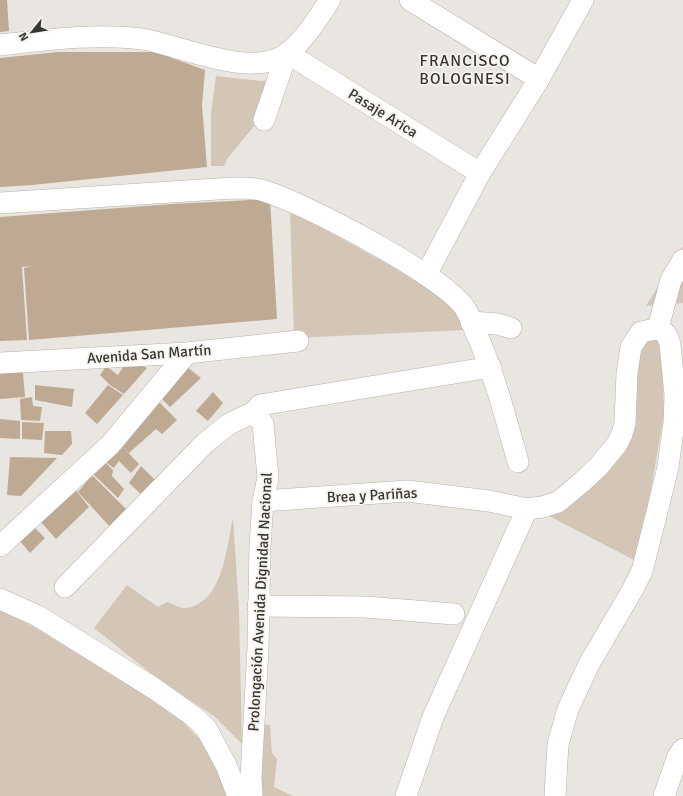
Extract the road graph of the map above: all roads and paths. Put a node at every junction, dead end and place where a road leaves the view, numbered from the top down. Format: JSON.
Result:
{"nodes":[{"id":1,"x":330,"y":0,"type":"edge"},
{"id":2,"x":410,"y":0,"type":"edge"},
{"id":3,"x":583,"y":0,"type":"edge"},
{"id":4,"x":0,"y":45,"type":"edge"},
{"id":5,"x":287,"y":53,"type":"junction"},
{"id":6,"x":539,"y":79,"type":"junction"},
{"id":7,"x":264,"y":120,"type":"dead end"},
{"id":8,"x":480,"y":173,"type":"junction"},
{"id":9,"x":0,"y":203,"type":"edge"},
{"id":10,"x":683,"y":260,"type":"edge"},
{"id":11,"x":426,"y":275,"type":"junction"},
{"id":12,"x":471,"y":322,"type":"junction"},
{"id":13,"x":511,"y":328,"type":"dead end"},
{"id":14,"x":658,"y":328,"type":"junction"},
{"id":15,"x":298,"y":341,"type":"dead end"},
{"id":16,"x":187,"y":353,"type":"junction"},
{"id":17,"x":0,"y":363,"type":"edge"},
{"id":18,"x":491,"y":367,"type":"junction"},
{"id":19,"x":254,"y":412,"type":"junction"},
{"id":20,"x":518,"y":462,"type":"dead end"},
{"id":21,"x":263,"y":501,"type":"junction"},
{"id":22,"x":527,"y":509,"type":"junction"},
{"id":23,"x":0,"y":546,"type":"edge"},
{"id":24,"x":65,"y":587,"type":"dead end"},
{"id":25,"x":0,"y":599,"type":"edge"},
{"id":26,"x":258,"y":606,"type":"junction"},
{"id":27,"x":454,"y":614,"type":"dead end"},
{"id":28,"x":683,"y":749,"type":"edge"},
{"id":29,"x":238,"y":796,"type":"edge"},
{"id":30,"x":252,"y":796,"type":"edge"},
{"id":31,"x":406,"y":796,"type":"edge"},
{"id":32,"x":555,"y":796,"type":"edge"},
{"id":33,"x":664,"y":796,"type":"edge"}],
"edges":[{"from":1,"to":5,"type":"street"},
{"from":2,"to":6,"type":"street"},
{"from":3,"to":6,"type":"street"},
{"from":4,"to":5,"type":"street"},
{"from":5,"to":7,"type":"street"},
{"from":5,"to":8,"type":"street","name":"Pasaje Arica"},
{"from":6,"to":8,"type":"street"},
{"from":8,"to":11,"type":"street"},
{"from":9,"to":11,"type":"street"},
{"from":10,"to":14,"type":"street"},
{"from":11,"to":12,"type":"street"},
{"from":12,"to":13,"type":"street"},
{"from":12,"to":18,"type":"street"},
{"from":14,"to":22,"type":"street"},
{"from":14,"to":32,"type":"street"},
{"from":15,"to":16,"type":"street","name":"Avenida San Martín"},
{"from":16,"to":17,"type":"street","name":"Avenida San Martín"},
{"from":16,"to":23,"type":"street"},
{"from":18,"to":19,"type":"street"},
{"from":18,"to":20,"type":"street"},
{"from":19,"to":21,"type":"street","name":"Prolongación Avenida Dignidad Nacional"},
{"from":19,"to":24,"type":"street"},
{"from":21,"to":22,"type":"street","name":"Brea y Pariñas"},
{"from":21,"to":26,"type":"street","name":"Prolongación Avenida Dignidad Nacional"},
{"from":22,"to":31,"type":"street"},
{"from":25,"to":29,"type":"street"},
{"from":26,"to":27,"type":"street"},
{"from":26,"to":30,"type":"street","name":"Prolongación Avenida Dignidad Nacional"},
{"from":28,"to":33,"type":"street"}]}
